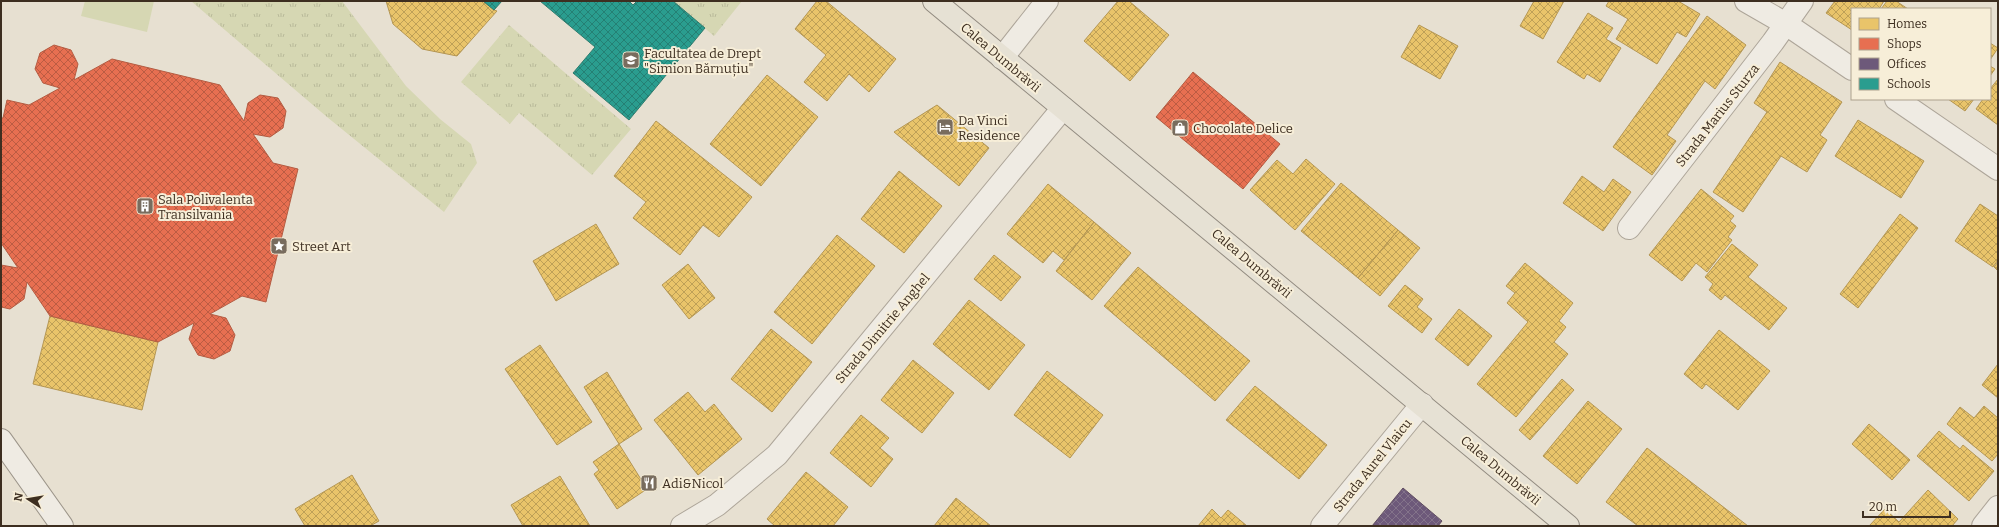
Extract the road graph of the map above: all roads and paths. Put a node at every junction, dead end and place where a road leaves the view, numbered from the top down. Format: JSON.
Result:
{"nodes":[{"id":1,"x":934,"y":1,"type":"edge"},
{"id":2,"x":1047,"y":1,"type":"edge"},
{"id":3,"x":1746,"y":1,"type":"edge"},
{"id":4,"x":1802,"y":1,"type":"edge"},
{"id":5,"x":1786,"y":24,"type":"junction"},
{"id":6,"x":1002,"y":58,"type":"junction"},
{"id":7,"x":1851,"y":68,"type":"edge"},
{"id":8,"x":1897,"y":100,"type":"edge"},
{"id":9,"x":1063,"y":108,"type":"junction"},
{"id":10,"x":1998,"y":169,"type":"edge"},
{"id":11,"x":1629,"y":228,"type":"dead end"},
{"id":12,"x":1422,"y":404,"type":"junction"},
{"id":13,"x":1,"y":440,"type":"edge"},
{"id":14,"x":1998,"y":507,"type":"edge"},
{"id":15,"x":62,"y":526,"type":"edge"},
{"id":16,"x":682,"y":526,"type":"edge"},
{"id":17,"x":1322,"y":526,"type":"edge"},
{"id":18,"x":1568,"y":526,"type":"edge"},
{"id":19,"x":1984,"y":526,"type":"edge"}],
"edges":[{"from":1,"to":6,"type":"main road","name":"Calea Dumbrăvii"},
{"from":2,"to":6,"type":"street"},
{"from":3,"to":5,"type":"street"},
{"from":4,"to":5,"type":"street","name":"Strada Marius Sturza"},
{"from":5,"to":7,"type":"street"},
{"from":5,"to":11,"type":"street","name":"Strada Marius Sturza"},
{"from":6,"to":9,"type":"main road","name":"Calea Dumbrăvii"},
{"from":8,"to":10,"type":"street"},
{"from":9,"to":12,"type":"main road","name":"Calea Dumbrăvii"},
{"from":9,"to":16,"type":"street","name":"Strada Dimitrie Anghel"},
{"from":12,"to":17,"type":"street","name":"Strada Aurel Vlaicu"},
{"from":12,"to":18,"type":"main road","name":"Calea Dumbrăvii"},
{"from":13,"to":15,"type":"street"},
{"from":14,"to":19,"type":"street"}]}
